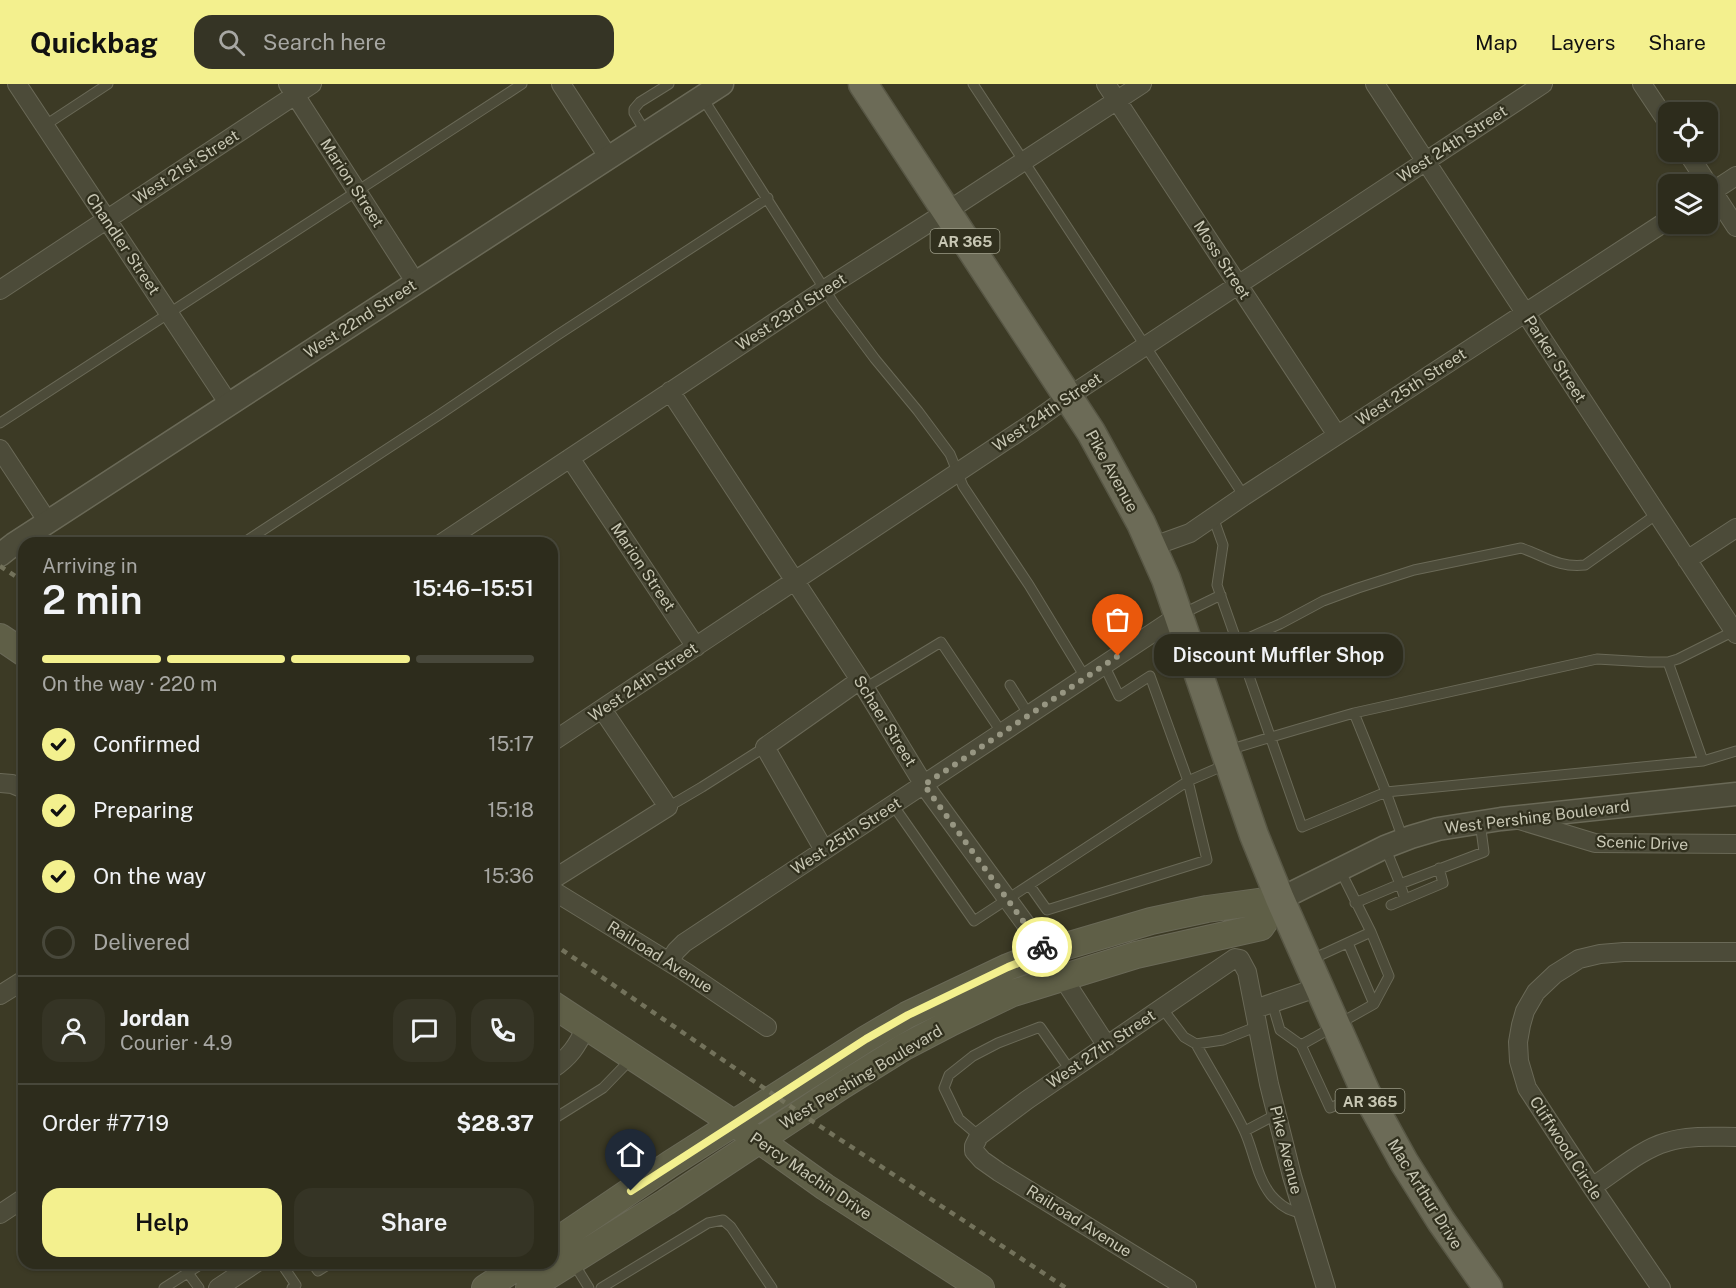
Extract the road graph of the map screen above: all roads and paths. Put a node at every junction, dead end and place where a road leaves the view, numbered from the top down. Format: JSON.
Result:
{"nodes":[{"id":1,"x":17,"y":84,"type":"edge"},
{"id":2,"x":108,"y":84,"type":"edge"},
{"id":3,"x":312,"y":84,"type":"edge"},
{"id":4,"x":522,"y":84,"type":"edge"},
{"id":5,"x":561,"y":84,"type":"edge"},
{"id":6,"x":669,"y":84,"type":"edge"},
{"id":7,"x":722,"y":84,"type":"edge"},
{"id":8,"x":863,"y":84,"type":"edge"},
{"id":9,"x":973,"y":84,"type":"edge"},
{"id":10,"x":1106,"y":84,"type":"edge"},
{"id":11,"x":1142,"y":84,"type":"edge"},
{"id":12,"x":1375,"y":84,"type":"edge"},
{"id":13,"x":1542,"y":84,"type":"edge"},
{"id":14,"x":1642,"y":84,"type":"edge"},
{"id":15,"x":292,"y":90,"type":"edge"},
{"id":16,"x":702,"y":97,"type":"junction"},
{"id":17,"x":1117,"y":100,"type":"junction"},
{"id":18,"x":1658,"y":108,"type":"edge"},
{"id":19,"x":44,"y":126,"type":"junction"},
{"id":20,"x":646,"y":133,"type":"junction"},
{"id":21,"x":609,"y":158,"type":"junction"},
{"id":22,"x":1425,"y":161,"type":"junction"},
{"id":23,"x":1023,"y":162,"type":"junction"},
{"id":24,"x":1736,"y":176,"type":"edge"},
{"id":25,"x":1718,"y":188,"type":"edge"},
{"id":26,"x":357,"y":191,"type":"junction"},
{"id":27,"x":768,"y":198,"type":"junction"},
{"id":28,"x":1718,"y":203,"type":"edge"},
{"id":29,"x":946,"y":212,"type":"junction"},
{"id":30,"x":107,"y":220,"type":"junction"},
{"id":31,"x":1658,"y":227,"type":"edge"},
{"id":32,"x":1736,"y":227,"type":"edge"},
{"id":33,"x":416,"y":283,"type":"junction"},
{"id":34,"x":1238,"y":284,"type":"junction"},
{"id":35,"x":825,"y":289,"type":"junction"},
{"id":36,"x":0,"y":290,"type":"edge"},
{"id":37,"x":169,"y":313,"type":"junction"},
{"id":38,"x":1525,"y":313,"type":"junction"},
{"id":39,"x":1145,"y":346,"type":"junction"},
{"id":40,"x":670,"y":391,"type":"junction"},
{"id":41,"x":1068,"y":397,"type":"junction"},
{"id":42,"x":229,"y":404,"type":"junction"},
{"id":43,"x":0,"y":423,"type":"edge"},
{"id":44,"x":1337,"y":435,"type":"junction"},
{"id":45,"x":0,"y":449,"type":"edge"},
{"id":46,"x":570,"y":458,"type":"junction"},
{"id":47,"x":957,"y":472,"type":"junction"},
{"id":48,"x":1244,"y":496,"type":"junction"},
{"id":49,"x":1657,"y":514,"type":"junction"},
{"id":50,"x":1213,"y":517,"type":"junction"},
{"id":51,"x":48,"y":522,"type":"junction"},
{"id":52,"x":1736,"y":528,"type":"edge"},
{"id":53,"x":29,"y":537,"type":"edge"},
{"id":54,"x":252,"y":537,"type":"edge"},
{"id":55,"x":451,"y":537,"type":"edge"},
{"id":56,"x":1151,"y":547,"type":"junction"},
{"id":57,"x":1687,"y":560,"type":"junction"},
{"id":58,"x":794,"y":581,"type":"junction"},
{"id":59,"x":1221,"y":595,"type":"junction"},
{"id":60,"x":1178,"y":616,"type":"junction"},
{"id":61,"x":1735,"y":632,"type":"edge"},
{"id":62,"x":0,"y":637,"type":"edge"},
{"id":63,"x":1237,"y":643,"type":"junction"},
{"id":64,"x":696,"y":647,"type":"junction"},
{"id":65,"x":18,"y":649,"type":"edge"},
{"id":66,"x":1668,"y":662,"type":"junction"},
{"id":67,"x":1104,"y":665,"type":"junction"},
{"id":68,"x":1085,"y":677,"type":"junction"},
{"id":69,"x":862,"y":684,"type":"junction"},
{"id":70,"x":1010,"y":685,"type":"dead end"},
{"id":71,"x":602,"y":709,"type":"junction"},
{"id":72,"x":1354,"y":713,"type":"junction"},
{"id":73,"x":1029,"y":715,"type":"junction"},
{"id":74,"x":1002,"y":733,"type":"junction"},
{"id":75,"x":1270,"y":737,"type":"junction"},
{"id":76,"x":558,"y":738,"type":"edge"},
{"id":77,"x":765,"y":747,"type":"junction"},
{"id":78,"x":1736,"y":752,"type":"edge"},
{"id":79,"x":1226,"y":757,"type":"junction"},
{"id":80,"x":1703,"y":761,"type":"junction"},
{"id":81,"x":1188,"y":781,"type":"junction"},
{"id":82,"x":0,"y":783,"type":"edge"},
{"id":83,"x":924,"y":785,"type":"junction"},
{"id":84,"x":18,"y":786,"type":"edge"},
{"id":85,"x":1386,"y":792,"type":"junction"},
{"id":86,"x":1736,"y":794,"type":"edge"},
{"id":87,"x":892,"y":805,"type":"junction"},
{"id":88,"x":668,"y":807,"type":"junction"},
{"id":89,"x":1515,"y":818,"type":"junction"},
{"id":90,"x":1480,"y":822,"type":"junction"},
{"id":91,"x":1394,"y":844,"type":"junction"},
{"id":92,"x":1736,"y":844,"type":"edge"},
{"id":93,"x":824,"y":850,"type":"junction"},
{"id":94,"x":1439,"y":868,"type":"junction"},
{"id":95,"x":1340,"y":870,"type":"junction"},
{"id":96,"x":558,"y":876,"type":"edge"},
{"id":97,"x":1400,"y":884,"type":"junction"},
{"id":98,"x":1030,"y":886,"type":"junction"},
{"id":99,"x":558,"y":894,"type":"edge"},
{"id":100,"x":1280,"y":899,"type":"junction"},
{"id":101,"x":1405,"y":899,"type":"junction"},
{"id":102,"x":1008,"y":900,"type":"junction"},
{"id":103,"x":1355,"y":903,"type":"junction"},
{"id":104,"x":1391,"y":905,"type":"dead end"},
{"id":105,"x":1371,"y":932,"type":"junction"},
{"id":106,"x":1348,"y":943,"type":"junction"},
{"id":107,"x":1046,"y":952,"type":"junction"},
{"id":108,"x":1736,"y":952,"type":"edge"},
{"id":109,"x":1240,"y":959,"type":"joint"},
{"id":110,"x":1307,"y":961,"type":"junction"},
{"id":111,"x":669,"y":962,"type":"junction"},
{"id":112,"x":1062,"y":978,"type":"junction"},
{"id":113,"x":18,"y":984,"type":"edge"},
{"id":114,"x":1319,"y":987,"type":"junction"},
{"id":115,"x":0,"y":996,"type":"edge"},
{"id":116,"x":1374,"y":1004,"type":"junction"},
{"id":117,"x":558,"y":1008,"type":"edge"},
{"id":118,"x":1162,"y":1008,"type":"junction"},
{"id":119,"x":1262,"y":1013,"type":"junction"},
{"id":120,"x":1336,"y":1026,"type":"junction"},
{"id":121,"x":586,"y":1027,"type":"junction"},
{"id":122,"x":767,"y":1027,"type":"dead end"},
{"id":123,"x":1197,"y":1044,"type":"junction"},
{"id":124,"x":1301,"y":1045,"type":"junction"},
{"id":125,"x":1107,"y":1046,"type":"junction"},
{"id":126,"x":632,"y":1058,"type":"junction"},
{"id":127,"x":558,"y":1065,"type":"edge"},
{"id":128,"x":1070,"y":1070,"type":"junction"},
{"id":129,"x":1366,"y":1093,"type":"junction"},
{"id":130,"x":1276,"y":1114,"type":"junction"},
{"id":131,"x":558,"y":1116,"type":"edge"},
{"id":132,"x":734,"y":1124,"type":"junction"},
{"id":133,"x":1245,"y":1131,"type":"junction"},
{"id":134,"x":1736,"y":1137,"type":"edge"},
{"id":135,"x":759,"y":1140,"type":"junction"},
{"id":136,"x":977,"y":1144,"type":"junction"},
{"id":137,"x":1592,"y":1188,"type":"junction"},
{"id":138,"x":18,"y":1202,"type":"edge"},
{"id":139,"x":1302,"y":1212,"type":"junction"},
{"id":140,"x":0,"y":1214,"type":"edge"},
{"id":141,"x":558,"y":1240,"type":"edge"},
{"id":142,"x":572,"y":1260,"type":"junction"},
{"id":143,"x":194,"y":1269,"type":"edge"},
{"id":144,"x":244,"y":1269,"type":"edge"},
{"id":145,"x":285,"y":1269,"type":"edge"},
{"id":146,"x":514,"y":1269,"type":"edge"},
{"id":147,"x":188,"y":1273,"type":"junction"},
{"id":148,"x":164,"y":1288,"type":"edge"},
{"id":149,"x":199,"y":1288,"type":"edge"},
{"id":150,"x":218,"y":1288,"type":"edge"},
{"id":151,"x":292,"y":1288,"type":"edge"},
{"id":152,"x":485,"y":1288,"type":"edge"},
{"id":153,"x":529,"y":1288,"type":"edge"},
{"id":154,"x":589,"y":1288,"type":"edge"},
{"id":155,"x":601,"y":1288,"type":"edge"},
{"id":156,"x":772,"y":1288,"type":"edge"},
{"id":157,"x":981,"y":1288,"type":"edge"},
{"id":158,"x":1187,"y":1288,"type":"edge"},
{"id":159,"x":1326,"y":1288,"type":"edge"},
{"id":160,"x":1488,"y":1288,"type":"edge"},
{"id":161,"x":1661,"y":1288,"type":"edge"}],
"edges":[{"from":1,"to":19,"type":"street","name":"Chandler Street"},
{"from":2,"to":19,"type":"lane"},
{"from":3,"to":15,"type":"street","name":"West 21st Street"},
{"from":4,"to":26,"type":"lane"},
{"from":5,"to":21,"type":"street"},
{"from":6,"to":20,"type":"lane"},
{"from":7,"to":16,"type":"street","name":"West 22nd Street"},
{"from":8,"to":29,"type":"main road","name":"Pike Avenue","number":"AR 365"},
{"from":9,"to":23,"type":"lane"},
{"from":10,"to":17,"type":"street","name":"Moss Street"},
{"from":11,"to":17,"type":"street","name":"West 23rd Street"},
{"from":12,"to":22,"type":"street","name":"Parker Street"},
{"from":13,"to":22,"type":"street","name":"West 24th Street"},
{"from":14,"to":18,"type":"street"},
{"from":15,"to":26,"type":"street","name":"Marion Street"},
{"from":15,"to":30,"type":"street","name":"West 21st Street"},
{"from":16,"to":20,"type":"street","name":"West 22nd Street"},
{"from":16,"to":27,"type":"lane"},
{"from":17,"to":23,"type":"street","name":"West 23rd Street"},
{"from":17,"to":34,"type":"street","name":"Moss Street"},
{"from":19,"to":30,"type":"street","name":"Chandler Street"},
{"from":20,"to":21,"type":"street","name":"West 22nd Street"},
{"from":21,"to":33,"type":"street","name":"West 22nd Street"},
{"from":22,"to":34,"type":"street","name":"West 24th Street"},
{"from":22,"to":38,"type":"street","name":"Parker Street"},
{"from":23,"to":29,"type":"street","name":"West 23rd Street"},
{"from":23,"to":39,"type":"lane"},
{"from":24,"to":25,"type":"street"},
{"from":26,"to":33,"type":"street","name":"Marion Street"},
{"from":26,"to":37,"type":"lane"},
{"from":27,"to":35,"type":"lane"},
{"from":27,"to":54,"type":"lane"},
{"from":28,"to":32,"type":"street"},
{"from":29,"to":35,"type":"street","name":"West 23rd Street"},
{"from":29,"to":41,"type":"main road","name":"Pike Avenue","number":"AR 365"},
{"from":30,"to":36,"type":"street","name":"West 21st Street"},
{"from":30,"to":37,"type":"street","name":"Chandler Street"},
{"from":31,"to":38,"type":"street","name":"West 25th Street"},
{"from":33,"to":42,"type":"street","name":"West 22nd Street"},
{"from":34,"to":39,"type":"street","name":"West 24th Street"},
{"from":34,"to":44,"type":"street","name":"Moss Street"},
{"from":35,"to":40,"type":"street","name":"West 23rd Street"},
{"from":35,"to":47,"type":"lane"},
{"from":37,"to":42,"type":"street","name":"Chandler Street"},
{"from":37,"to":43,"type":"lane"},
{"from":38,"to":44,"type":"street","name":"West 25th Street"},
{"from":38,"to":49,"type":"street","name":"Parker Street"},
{"from":39,"to":41,"type":"street","name":"West 24th Street"},
{"from":39,"to":48,"type":"lane"},
{"from":40,"to":46,"type":"street","name":"West 23rd Street"},
{"from":40,"to":58,"type":"street","name":"Schaer Street"},
{"from":41,"to":47,"type":"street","name":"West 24th Street"},
{"from":41,"to":56,"type":"main road","name":"Pike Avenue","number":"AR 365"},
{"from":42,"to":51,"type":"street","name":"West 22nd Street"},
{"from":44,"to":48,"type":"street","name":"West 25th Street"},
{"from":45,"to":51,"type":"street"},
{"from":46,"to":55,"type":"street","name":"West 23rd Street"},
{"from":46,"to":64,"type":"street","name":"Marion Street"},
{"from":47,"to":58,"type":"street","name":"West 24th Street"},
{"from":47,"to":68,"type":"lane"},
{"from":48,"to":50,"type":"street","name":"West 25th Street"},
{"from":49,"to":57,"type":"street","name":"Parker Street"},
{"from":49,"to":63,"type":"lane"},
{"from":50,"to":56,"type":"street","name":"West 25th Street"},
{"from":50,"to":59,"type":"lane"},
{"from":51,"to":53,"type":"street","name":"West 22nd Street"},
{"from":52,"to":57,"type":"street"},
{"from":56,"to":60,"type":"main road","name":"Pike Avenue","number":"AR 365"},
{"from":57,"to":61,"type":"street","name":"Parker Street"},
{"from":58,"to":64,"type":"street","name":"West 24th Street"},
{"from":58,"to":69,"type":"street","name":"Schaer Street"},
{"from":59,"to":60,"type":"lane"},
{"from":59,"to":63,"type":"lane"},
{"from":60,"to":67,"type":"street","name":"West 25th Street"},
{"from":60,"to":79,"type":"main road","name":"Pike Avenue","number":"AR 365"},
{"from":61,"to":66,"type":"lane"},
{"from":62,"to":65,"type":"main road"},
{"from":63,"to":75,"type":"lane"},
{"from":64,"to":71,"type":"street","name":"West 24th Street"},
{"from":66,"to":72,"type":"lane"},
{"from":66,"to":80,"type":"lane"},
{"from":67,"to":68,"type":"street","name":"West 25th Street"},
{"from":67,"to":81,"type":"lane"},
{"from":68,"to":73,"type":"street","name":"West 25th Street"},
{"from":69,"to":74,"type":"lane"},
{"from":69,"to":77,"type":"street"},
{"from":69,"to":83,"type":"street","name":"Schaer Street"},
{"from":70,"to":73,"type":"lane"},
{"from":71,"to":76,"type":"street","name":"West 24th Street"},
{"from":71,"to":88,"type":"street"},
{"from":72,"to":75,"type":"lane"},
{"from":72,"to":85,"type":"lane"},
{"from":73,"to":74,"type":"street","name":"West 25th Street"},
{"from":74,"to":83,"type":"street","name":"West 25th Street"},
{"from":75,"to":79,"type":"lane"},
{"from":75,"to":85,"type":"lane"},
{"from":77,"to":88,"type":"lane"},
{"from":77,"to":93,"type":"street"},
{"from":78,"to":80,"type":"lane"},
{"from":79,"to":81,"type":"lane"},
{"from":79,"to":100,"type":"main road","name":"Pike Avenue","number":"AR 365"},
{"from":80,"to":85,"type":"lane"},
{"from":81,"to":98,"type":"lane"},
{"from":81,"to":98,"type":"lane"},
{"from":82,"to":84,"type":"street"},
{"from":83,"to":87,"type":"street","name":"West 25th Street"},
{"from":83,"to":102,"type":"street","name":"Schaer Street"},
{"from":85,"to":91,"type":"lane"},
{"from":86,"to":89,"type":"street","name":"West Pershing Boulevard"},
{"from":87,"to":93,"type":"street","name":"West 25th Street"},
{"from":87,"to":102,"type":"lane"},
{"from":88,"to":96,"type":"street"},
{"from":89,"to":90,"type":"street","name":"West Pershing Boulevard"},
{"from":89,"to":92,"type":"street","name":"Scenic Drive"},
{"from":90,"to":91,"type":"street","name":"West Pershing Boulevard"},
{"from":90,"to":94,"type":"lane"},
{"from":91,"to":95,"type":"street","name":"West Pershing Boulevard"},
{"from":91,"to":97,"type":"lane"},
{"from":93,"to":111,"type":"street","name":"West 25th Street"},
{"from":94,"to":97,"type":"lane"},
{"from":94,"to":101,"type":"lane"},
{"from":95,"to":100,"type":"street","name":"West Pershing Boulevard"},
{"from":95,"to":103,"type":"lane"},
{"from":97,"to":101,"type":"lane"},
{"from":97,"to":103,"type":"lane"},
{"from":98,"to":102,"type":"lane"},
{"from":99,"to":111,"type":"street","name":"Railroad Avenue"},
{"from":100,"to":107,"type":"main road","name":"West Pershing Boulevard"},
{"from":100,"to":110,"type":"main road","name":"Mac Arthur Drive","number":"AR 365"},
{"from":100,"to":112,"type":"main road","name":"West Pershing Boulevard"},
{"from":101,"to":104,"type":"lane"},
{"from":102,"to":107,"type":"street","name":"Schaer Street"},
{"from":103,"to":105,"type":"lane"},
{"from":105,"to":106,"type":"lane"},
{"from":105,"to":116,"type":"lane"},
{"from":106,"to":110,"type":"lane"},
{"from":106,"to":116,"type":"lane"},
{"from":107,"to":112,"type":"street","name":"Schaer Street"},
{"from":107,"to":132,"type":"main road","name":"West Pershing Boulevard"},
{"from":108,"to":137,"type":"street","name":"Cliffwood Circle"},
{"from":109,"to":118,"type":"street","name":"West 27th Street"},
{"from":109,"to":119,"type":"street","name":"Pike Avenue"},
{"from":110,"to":114,"type":"main road","name":"Mac Arthur Drive","number":"AR 365"},
{"from":111,"to":122,"type":"street","name":"Railroad Avenue"},
{"from":112,"to":125,"type":"street","name":"Schaer Street"},
{"from":112,"to":135,"type":"main road","name":"West Pershing Boulevard"},
{"from":113,"to":115,"type":"street"},
{"from":114,"to":119,"type":"street"},
{"from":114,"to":120,"type":"main road","name":"Mac Arthur Drive","number":"AR 365"},
{"from":116,"to":120,"type":"lane"},
{"from":117,"to":121,"type":"main road","name":"Percy Machin Drive"},
{"from":118,"to":123,"type":"lane"},
{"from":118,"to":125,"type":"street","name":"West 27th Street"},
{"from":119,"to":123,"type":"lane"},
{"from":119,"to":124,"type":"lane"},
{"from":119,"to":130,"type":"street","name":"Pike Avenue"},
{"from":120,"to":124,"type":"lane"},
{"from":120,"to":129,"type":"main road","name":"Mac Arthur Drive","number":"AR 365"},
{"from":121,"to":126,"type":"main road","name":"Percy Machin Drive"},
{"from":121,"to":127,"type":"street"},
{"from":123,"to":133,"type":"lane"},
{"from":124,"to":129,"type":"lane"},
{"from":125,"to":128,"type":"street","name":"West 27th Street"},
{"from":126,"to":131,"type":"lane"},
{"from":126,"to":132,"type":"main road","name":"Percy Machin Drive"},
{"from":128,"to":136,"type":"street","name":"West 27th Street"},
{"from":128,"to":136,"type":"lane"},
{"from":129,"to":160,"type":"main road","name":"Mac Arthur Drive","number":"AR 365"},
{"from":130,"to":133,"type":"lane"},
{"from":130,"to":139,"type":"street","name":"Pike Avenue"},
{"from":132,"to":135,"type":"main road","name":"Percy Machin Drive"},
{"from":132,"to":141,"type":"main road","name":"West Pershing Boulevard"},
{"from":133,"to":139,"type":"lane"},
{"from":134,"to":137,"type":"street"},
{"from":135,"to":142,"type":"main road","name":"West Pershing Boulevard"},
{"from":135,"to":157,"type":"main road","name":"Percy Machin Drive"},
{"from":136,"to":158,"type":"street","name":"Railroad Avenue"},
{"from":137,"to":161,"type":"street","name":"Cliffwood Circle"},
{"from":138,"to":140,"type":"street"},
{"from":139,"to":159,"type":"street","name":"Pike Avenue"},
{"from":142,"to":153,"type":"main road","name":"West Pershing Boulevard"},
{"from":142,"to":154,"type":"lane"},
{"from":143,"to":147,"type":"lane"},
{"from":144,"to":150,"type":"street"},
{"from":145,"to":151,"type":"lane"},
{"from":146,"to":152,"type":"main road"},
{"from":147,"to":148,"type":"lane"},
{"from":147,"to":149,"type":"lane"},
{"from":155,"to":156,"type":"lane"}]}
